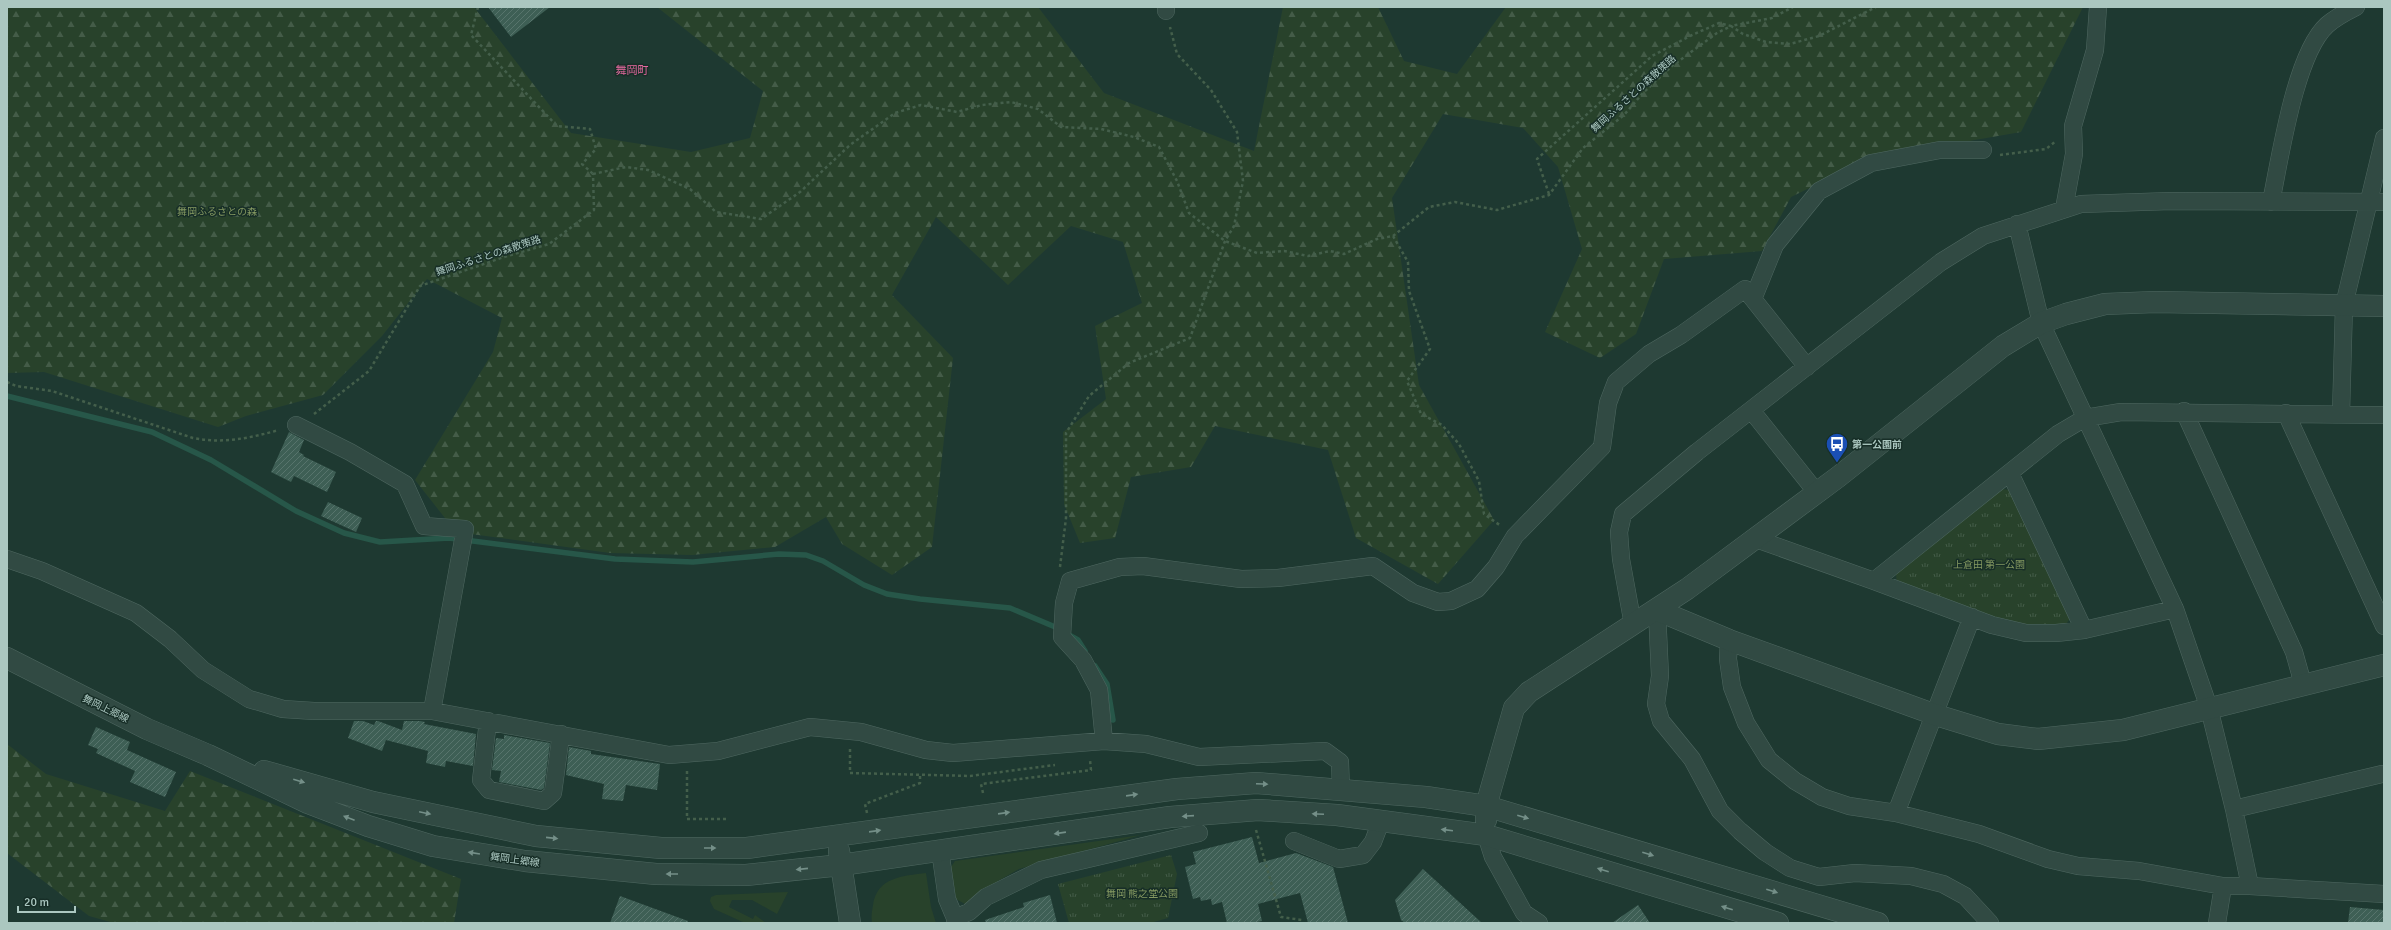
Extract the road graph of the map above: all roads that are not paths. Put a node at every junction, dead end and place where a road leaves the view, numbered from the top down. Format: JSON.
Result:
{"nodes":[{"id":1,"x":2098,"y":7,"type":"edge"},
{"id":2,"x":2356,"y":7,"type":"edge"},
{"id":3,"x":2384,"y":138,"type":"edge"},
{"id":4,"x":1983,"y":150,"type":"road end"},
{"id":5,"x":2271,"y":202,"type":"junction"},
{"id":6,"x":2376,"y":202,"type":"edge"},
{"id":7,"x":2064,"y":209,"type":"junction"},
{"id":8,"x":2017,"y":224,"type":"junction"},
{"id":9,"x":1753,"y":299,"type":"junction"},
{"id":10,"x":2344,"y":305,"type":"junction"},
{"id":11,"x":2384,"y":306,"type":"edge"},
{"id":12,"x":2041,"y":323,"type":"junction"},
{"id":13,"x":1807,"y":366,"type":"junction"},
{"id":14,"x":1751,"y":410,"type":"junction"},
{"id":15,"x":2184,"y":411,"type":"junction"},
{"id":16,"x":2286,"y":413,"type":"junction"},
{"id":17,"x":2341,"y":414,"type":"junction"},
{"id":18,"x":2384,"y":415,"type":"edge"},
{"id":19,"x":2085,"y":418,"type":"junction"},
{"id":20,"x":296,"y":425,"type":"road end"},
{"id":21,"x":2010,"y":473,"type":"junction"},
{"id":22,"x":1817,"y":493,"type":"junction"},
{"id":23,"x":1756,"y":538,"type":"junction"},
{"id":24,"x":7,"y":559,"type":"edge"},
{"id":25,"x":1874,"y":581,"type":"junction"},
{"id":26,"x":2175,"y":609,"type":"junction"},
{"id":27,"x":1658,"y":610,"type":"junction"},
{"id":28,"x":1972,"y":617,"type":"junction"},
{"id":29,"x":1633,"y":625,"type":"junction"},
{"id":30,"x":2384,"y":626,"type":"edge"},
{"id":31,"x":2084,"y":630,"type":"junction"},
{"id":32,"x":1729,"y":640,"type":"junction"},
{"id":33,"x":7,"y":658,"type":"edge"},
{"id":34,"x":2384,"y":665,"type":"edge"},
{"id":35,"x":2303,"y":684,"type":"junction"},
{"id":36,"x":2209,"y":708,"type":"junction"},
{"id":37,"x":432,"y":711,"type":"junction"},
{"id":38,"x":1936,"y":715,"type":"junction"},
{"id":39,"x":488,"y":721,"type":"junction"},
{"id":40,"x":561,"y":734,"type":"junction"},
{"id":41,"x":1104,"y":741,"type":"junction"},
{"id":42,"x":208,"y":755,"type":"junction"},
{"id":43,"x":2383,"y":777,"type":"edge"},
{"id":44,"x":1341,"y":790,"type":"junction"},
{"id":45,"x":1486,"y":806,"type":"junction"},
{"id":46,"x":2234,"y":809,"type":"junction"},
{"id":47,"x":1896,"y":813,"type":"junction"},
{"id":48,"x":1381,"y":821,"type":"junction"},
{"id":49,"x":1199,"y":833,"type":"dead end"},
{"id":50,"x":1486,"y":835,"type":"junction"},
{"id":51,"x":836,"y":836,"type":"junction"},
{"id":52,"x":1294,"y":841,"type":"dead end"},
{"id":53,"x":940,"y":850,"type":"junction"},
{"id":54,"x":841,"y":865,"type":"junction"},
{"id":55,"x":2223,"y":886,"type":"junction"},
{"id":56,"x":2250,"y":886,"type":"junction"},
{"id":57,"x":2384,"y":894,"type":"edge"},
{"id":58,"x":955,"y":920,"type":"edge"},
{"id":59,"x":850,"y":923,"type":"edge"},
{"id":60,"x":1539,"y":923,"type":"edge"},
{"id":61,"x":1778,"y":923,"type":"edge"},
{"id":62,"x":1878,"y":923,"type":"edge"},
{"id":63,"x":1990,"y":923,"type":"edge"},
{"id":64,"x":2217,"y":923,"type":"edge"}],
"edges":[{"from":1,"to":7,"type":"street"},
{"from":2,"to":5,"type":"street"},
{"from":3,"to":6,"type":"street"},
{"from":4,"to":9,"type":"street"},
{"from":5,"to":6,"type":"street"},
{"from":5,"to":7,"type":"street"},
{"from":6,"to":10,"type":"street"},
{"from":7,"to":8,"type":"street"},
{"from":8,"to":12,"type":"street"},
{"from":8,"to":13,"type":"street"},
{"from":9,"to":13,"type":"street"},
{"from":9,"to":41,"type":"street"},
{"from":10,"to":11,"type":"street"},
{"from":10,"to":12,"type":"street"},
{"from":10,"to":17,"type":"street"},
{"from":12,"to":19,"type":"street"},
{"from":12,"to":22,"type":"street"},
{"from":13,"to":14,"type":"street"},
{"from":14,"to":22,"type":"street"},
{"from":14,"to":29,"type":"street"},
{"from":15,"to":16,"type":"street"},
{"from":15,"to":19,"type":"street"},
{"from":15,"to":35,"type":"street"},
{"from":16,"to":17,"type":"street"},
{"from":16,"to":30,"type":"street"},
{"from":17,"to":18,"type":"street"},
{"from":19,"to":21,"type":"street"},
{"from":19,"to":26,"type":"street"},
{"from":20,"to":37,"type":"street"},
{"from":21,"to":25,"type":"street"},
{"from":21,"to":31,"type":"street"},
{"from":22,"to":23,"type":"street"},
{"from":23,"to":25,"type":"street"},
{"from":23,"to":27,"type":"street"},
{"from":24,"to":37,"type":"street"},
{"from":25,"to":28,"type":"street"},
{"from":26,"to":31,"type":"street"},
{"from":26,"to":36,"type":"street"},
{"from":27,"to":29,"type":"street"},
{"from":27,"to":32,"type":"street"},
{"from":27,"to":63,"type":"street"},
{"from":28,"to":31,"type":"street"},
{"from":28,"to":38,"type":"street"},
{"from":29,"to":45,"type":"street"},
{"from":32,"to":38,"type":"street"},
{"from":32,"to":47,"type":"street"},
{"from":33,"to":42,"type":"street","name":"舞岡上郷線"},
{"from":34,"to":35,"type":"street"},
{"from":35,"to":36,"type":"street"},
{"from":36,"to":38,"type":"street"},
{"from":36,"to":46,"type":"street"},
{"from":37,"to":39,"type":"street"},
{"from":38,"to":47,"type":"street"},
{"from":39,"to":40,"type":"street"},
{"from":39,"to":40,"type":"street"},
{"from":40,"to":41,"type":"street"},
{"from":41,"to":44,"type":"street"},
{"from":42,"to":51,"type":"street","name":"舞岡上郷線","one_way":true},
{"from":54,"to":42,"type":"street","name":"舞岡上郷線","one_way":true},
{"from":43,"to":46,"type":"street"},
{"from":44,"to":45,"type":"street","name":"舞岡上郷線"},
{"from":51,"to":44,"type":"street","name":"舞岡上郷線","one_way":true},
{"from":45,"to":50,"type":"street"},
{"from":45,"to":62,"type":"street","name":"舞岡上郷線","one_way":true},
{"from":46,"to":56,"type":"street"},
{"from":47,"to":55,"type":"street"},
{"from":50,"to":48,"type":"street","name":"舞岡上郷線","one_way":true},
{"from":48,"to":52,"type":"street"},
{"from":48,"to":53,"type":"street","name":"舞岡上郷線","one_way":true},
{"from":49,"to":58,"type":"street"},
{"from":50,"to":60,"type":"street"},
{"from":61,"to":50,"type":"street","name":"舞岡上郷線","one_way":true},
{"from":51,"to":54,"type":"street"},
{"from":53,"to":54,"type":"street","name":"舞岡上郷線"},
{"from":53,"to":58,"type":"street"},
{"from":54,"to":59,"type":"street"},
{"from":55,"to":56,"type":"street"},
{"from":55,"to":64,"type":"street"},
{"from":56,"to":57,"type":"street"}]}
